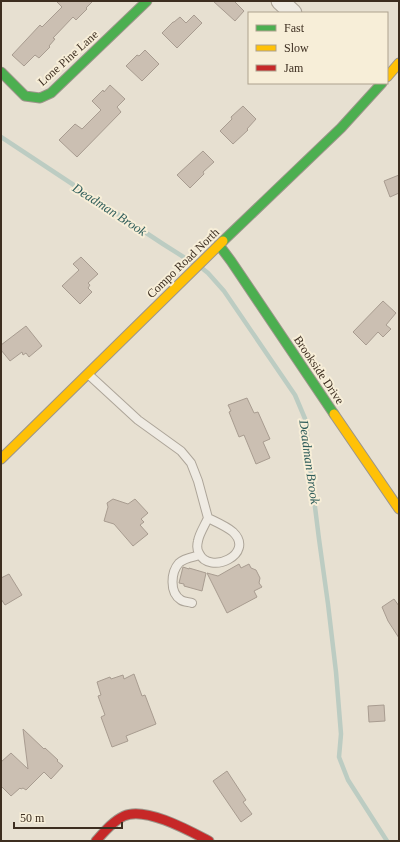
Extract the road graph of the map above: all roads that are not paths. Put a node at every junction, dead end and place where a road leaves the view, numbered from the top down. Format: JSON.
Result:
{"nodes":[{"id":1,"x":147,"y":1,"type":"edge"},
{"id":2,"x":280,"y":1,"type":"edge"},
{"id":3,"x":291,"y":12,"type":"edge"},
{"id":4,"x":399,"y":63,"type":"edge"},
{"id":5,"x":1,"y":72,"type":"edge"},
{"id":6,"x":391,"y":75,"type":"edge"},
{"id":7,"x":375,"y":86,"type":"edge"},
{"id":8,"x":218,"y":245,"type":"junction"},
{"id":9,"x":87,"y":374,"type":"junction"},
{"id":10,"x":1,"y":459,"type":"edge"},
{"id":11,"x":399,"y":509,"type":"edge"},
{"id":12,"x":208,"y":518,"type":"junction"},
{"id":13,"x":200,"y":555,"type":"junction"},
{"id":14,"x":192,"y":603,"type":"dead end"},
{"id":15,"x":96,"y":841,"type":"edge"},
{"id":16,"x":209,"y":841,"type":"edge"}],
"edges":[{"from":1,"to":5,"type":"street","name":"Lone Pine Lane"},
{"from":2,"to":3,"type":"street"},
{"from":4,"to":6,"type":"street"},
{"from":7,"to":8,"type":"street","name":"Compo Road North"},
{"from":8,"to":9,"type":"street","name":"Compo Road North"},
{"from":8,"to":11,"type":"street","name":"Brookside Drive"},
{"from":9,"to":10,"type":"street","name":"Compo Road North"},
{"from":9,"to":12,"type":"lane"},
{"from":12,"to":13,"type":"lane"},
{"from":12,"to":13,"type":"lane"},
{"from":13,"to":14,"type":"lane"},
{"from":15,"to":16,"type":"street"}]}
